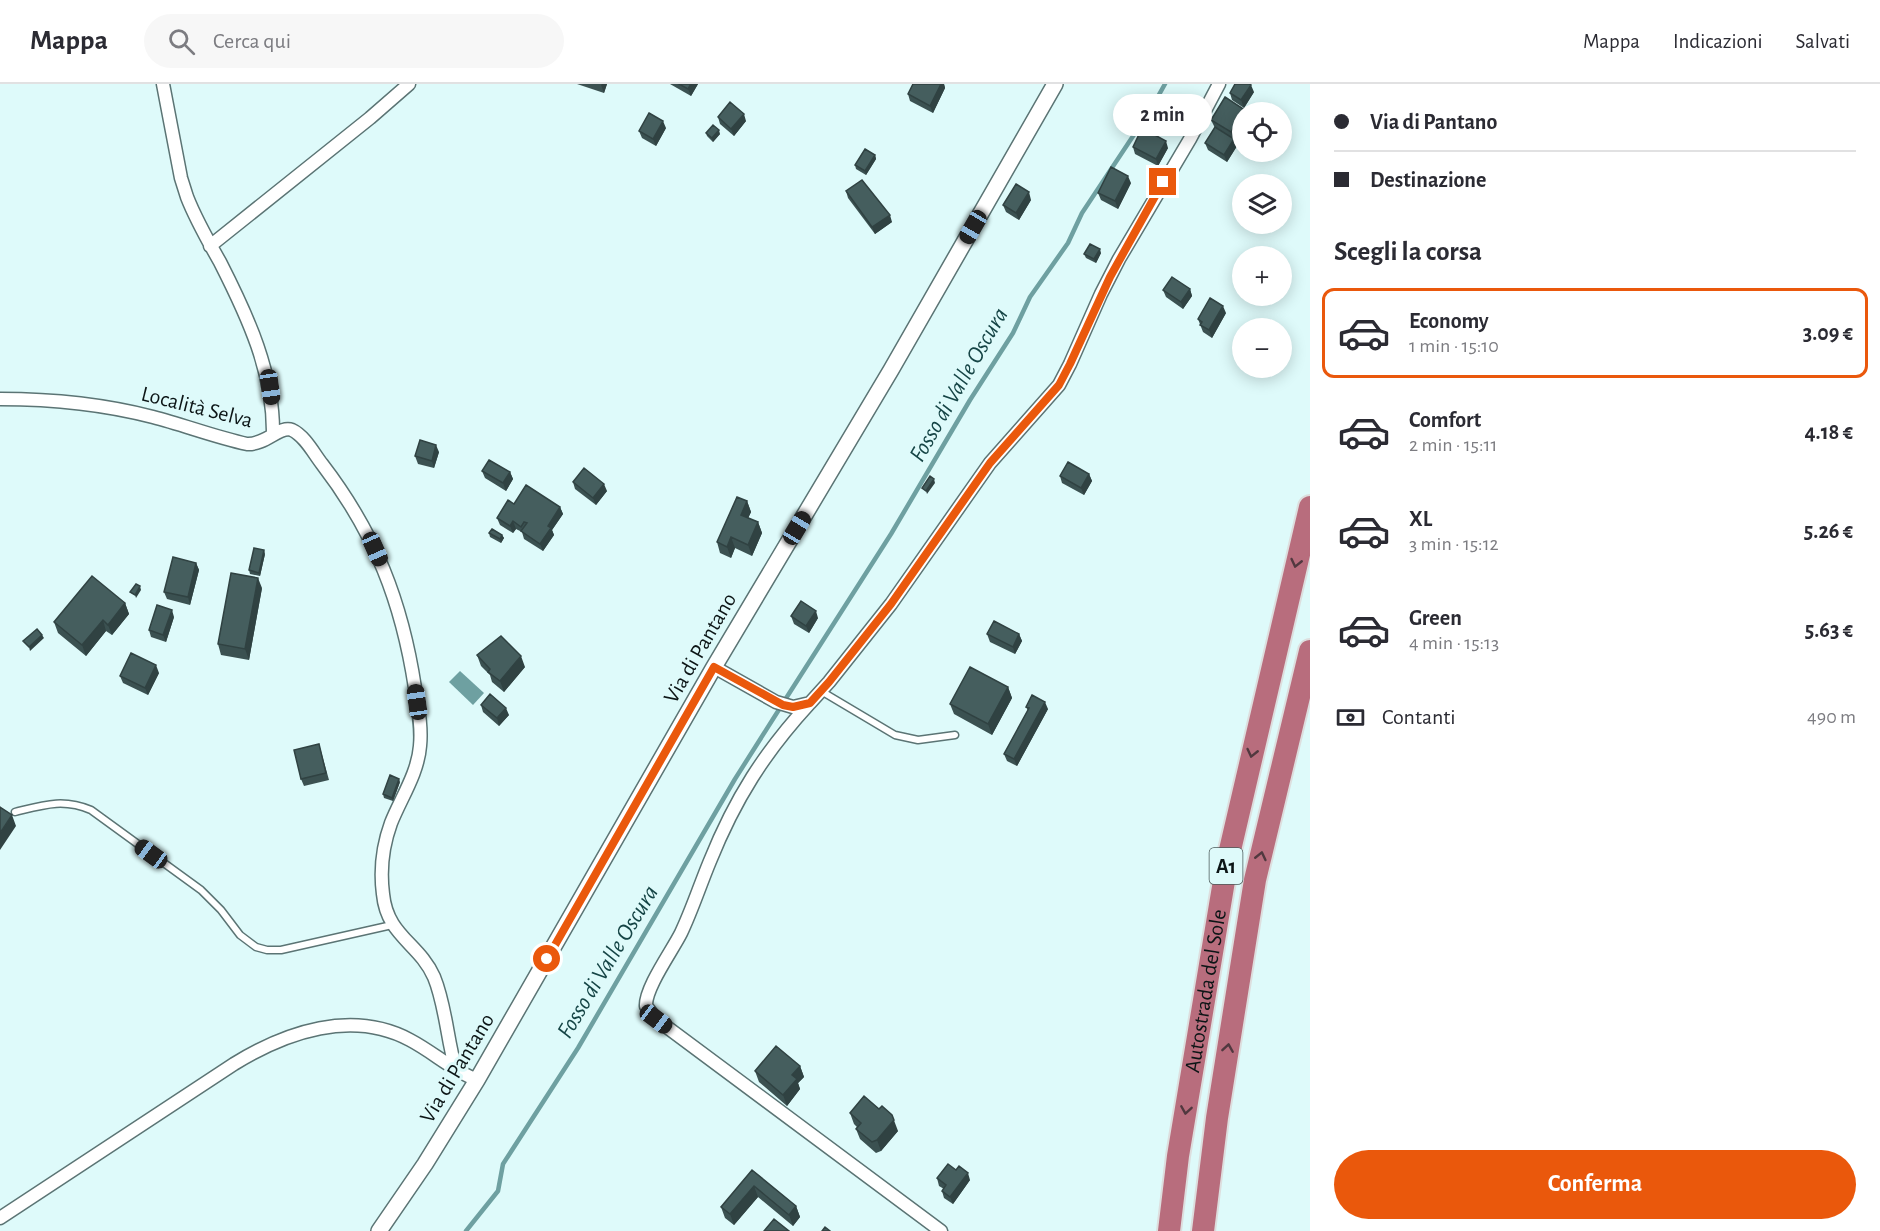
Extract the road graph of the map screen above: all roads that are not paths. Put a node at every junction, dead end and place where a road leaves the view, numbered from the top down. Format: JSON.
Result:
{"nodes":[{"id":1,"x":163,"y":84,"type":"edge"},
{"id":2,"x":409,"y":84,"type":"edge"},
{"id":3,"x":1055,"y":84,"type":"edge"},
{"id":4,"x":1219,"y":84,"type":"edge"},
{"id":5,"x":210,"y":246,"type":"junction"},
{"id":6,"x":0,"y":399,"type":"edge"},
{"id":7,"x":273,"y":435,"type":"junction"},
{"id":8,"x":1310,"y":507,"type":"edge"},
{"id":9,"x":1310,"y":651,"type":"edge"},
{"id":10,"x":714,"y":667,"type":"junction"},
{"id":11,"x":821,"y":691,"type":"junction"},
{"id":12,"x":810,"y":703,"type":"junction"},
{"id":13,"x":955,"y":735,"type":"dead end"},
{"id":14,"x":15,"y":812,"type":"dead end"},
{"id":15,"x":392,"y":925,"type":"junction"},
{"id":16,"x":456,"y":1070,"type":"junction"},
{"id":17,"x":477,"y":1080,"type":"junction"},
{"id":18,"x":0,"y":1218,"type":"edge"},
{"id":19,"x":379,"y":1231,"type":"edge"},
{"id":20,"x":941,"y":1231,"type":"edge"},
{"id":21,"x":1169,"y":1231,"type":"edge"},
{"id":22,"x":1203,"y":1231,"type":"edge"}],
"edges":[{"from":1,"to":5,"type":"street"},
{"from":2,"to":5,"type":"street"},
{"from":3,"to":10,"type":"street","name":"Via di Pantano"},
{"from":4,"to":11,"type":"street"},
{"from":5,"to":7,"type":"street"},
{"from":6,"to":7,"type":"street","name":"Località Selva"},
{"from":7,"to":15,"type":"street","name":"Località Selva"},
{"from":8,"to":21,"type":"highway","name":"Autostrada del Sole","number":"A1","one_way":true},
{"from":22,"to":9,"type":"highway","name":"Autostrada del Sole","number":"A1","one_way":true},
{"from":10,"to":12,"type":"street"},
{"from":10,"to":17,"type":"street","name":"Via di Pantano"},
{"from":11,"to":12,"type":"street"},
{"from":11,"to":13,"type":"lane"},
{"from":12,"to":20,"type":"street"},
{"from":14,"to":15,"type":"lane"},
{"from":15,"to":16,"type":"street","name":"Località Selva"},
{"from":16,"to":17,"type":"street"},
{"from":16,"to":18,"type":"street"},
{"from":17,"to":19,"type":"street","name":"Via di Pantano"}]}
